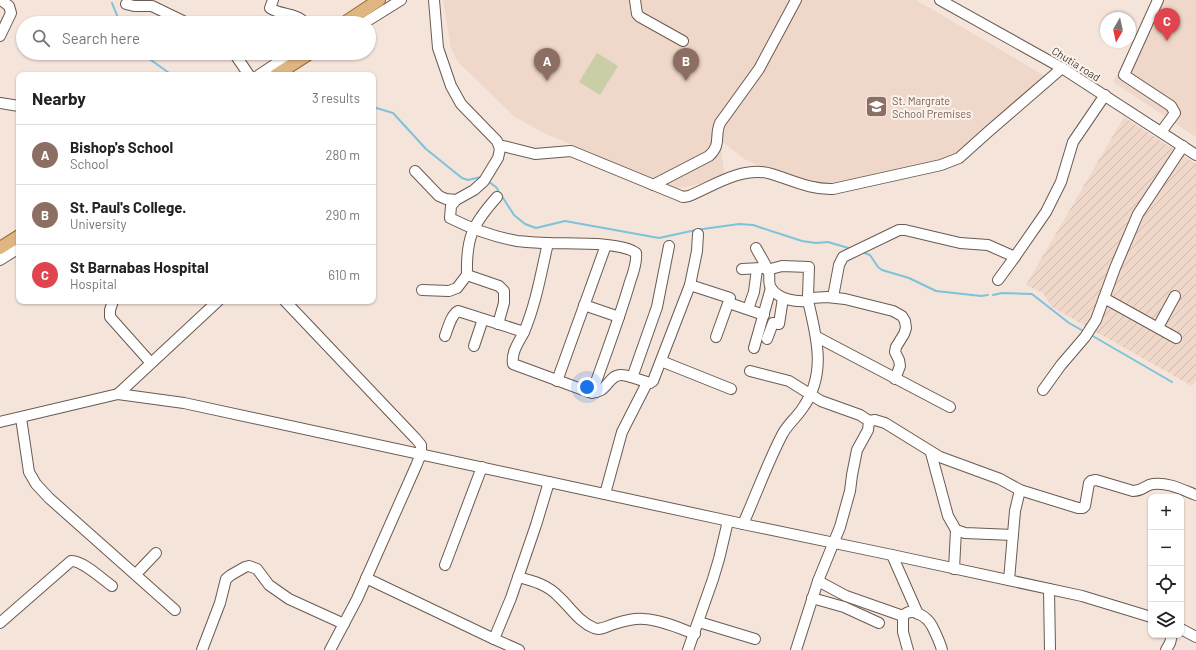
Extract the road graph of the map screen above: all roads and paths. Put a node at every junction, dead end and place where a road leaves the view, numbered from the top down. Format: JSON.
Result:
{"nodes":[{"id":1,"x":1,"y":0,"type":"edge"},
{"id":2,"x":273,"y":0,"type":"edge"},
{"id":3,"x":371,"y":0,"type":"edge"},
{"id":4,"x":379,"y":0,"type":"edge"},
{"id":5,"x":389,"y":0,"type":"edge"},
{"id":6,"x":401,"y":0,"type":"edge"},
{"id":7,"x":434,"y":0,"type":"edge"},
{"id":8,"x":635,"y":0,"type":"edge"},
{"id":9,"x":796,"y":0,"type":"edge"},
{"id":10,"x":940,"y":0,"type":"edge"},
{"id":11,"x":1158,"y":0,"type":"edge"},
{"id":12,"x":126,"y":4,"type":"dead end"},
{"id":13,"x":173,"y":16,"type":"edge"},
{"id":14,"x":293,"y":16,"type":"edge"},
{"id":15,"x":348,"y":16,"type":"edge"},
{"id":16,"x":355,"y":16,"type":"edge"},
{"id":17,"x":365,"y":16,"type":"edge"},
{"id":18,"x":375,"y":16,"type":"edge"},
{"id":19,"x":0,"y":36,"type":"edge"},
{"id":20,"x":683,"y":40,"type":"dead end"},
{"id":21,"x":239,"y":60,"type":"edge"},
{"id":22,"x":282,"y":60,"type":"edge"},
{"id":23,"x":288,"y":60,"type":"edge"},
{"id":24,"x":299,"y":60,"type":"edge"},
{"id":25,"x":308,"y":60,"type":"edge"},
{"id":26,"x":1062,"y":68,"type":"junction"},
{"id":27,"x":247,"y":72,"type":"edge"},
{"id":28,"x":264,"y":72,"type":"edge"},
{"id":29,"x":270,"y":72,"type":"edge"},
{"id":30,"x":281,"y":72,"type":"edge"},
{"id":31,"x":290,"y":72,"type":"edge"},
{"id":32,"x":1105,"y":95,"type":"junction"},
{"id":33,"x":0,"y":103,"type":"edge"},
{"id":34,"x":16,"y":106,"type":"edge"},
{"id":35,"x":1161,"y":132,"type":"junction"},
{"id":36,"x":499,"y":145,"type":"junction"},
{"id":37,"x":1183,"y":146,"type":"junction"},
{"id":38,"x":1196,"y":154,"type":"edge"},
{"id":39,"x":415,"y":172,"type":"dead end"},
{"id":40,"x":653,"y":185,"type":"junction"},
{"id":41,"x":497,"y":197,"type":"dead end"},
{"id":42,"x":456,"y":200,"type":"junction"},
{"id":43,"x":474,"y":228,"type":"junction"},
{"id":44,"x":16,"y":232,"type":"edge"},
{"id":45,"x":698,"y":234,"type":"dead end"},
{"id":46,"x":16,"y":238,"type":"edge"},
{"id":47,"x":0,"y":242,"type":"edge"},
{"id":48,"x":548,"y":243,"type":"junction"},
{"id":49,"x":16,"y":244,"type":"edge"},
{"id":50,"x":606,"y":245,"type":"junction"},
{"id":51,"x":669,"y":246,"type":"dead end"},
{"id":52,"x":0,"y":248,"type":"edge"},
{"id":53,"x":756,"y":248,"type":"dead end"},
{"id":54,"x":16,"y":250,"type":"edge"},
{"id":55,"x":0,"y":254,"type":"edge"},
{"id":56,"x":1015,"y":257,"type":"junction"},
{"id":57,"x":0,"y":260,"type":"edge"},
{"id":58,"x":742,"y":269,"type":"dead end"},
{"id":59,"x":764,"y":269,"type":"junction"},
{"id":60,"x":467,"y":275,"type":"junction"},
{"id":61,"x":998,"y":280,"type":"dead end"},
{"id":62,"x":690,"y":285,"type":"junction"},
{"id":63,"x":771,"y":288,"type":"junction"},
{"id":64,"x":422,"y":290,"type":"dead end"},
{"id":65,"x":1175,"y":296,"type":"dead end"},
{"id":66,"x":833,"y":297,"type":"junction"},
{"id":67,"x":783,"y":298,"type":"junction"},
{"id":68,"x":1104,"y":298,"type":"junction"},
{"id":69,"x":809,"y":299,"type":"junction"},
{"id":70,"x":729,"y":303,"type":"junction"},
{"id":71,"x":112,"y":304,"type":"edge"},
{"id":72,"x":215,"y":304,"type":"edge"},
{"id":73,"x":288,"y":304,"type":"edge"},
{"id":74,"x":584,"y":305,"type":"junction"},
{"id":75,"x":748,"y":310,"type":"junction"},
{"id":76,"x":764,"y":315,"type":"junction"},
{"id":77,"x":619,"y":316,"type":"junction"},
{"id":78,"x":484,"y":319,"type":"junction"},
{"id":79,"x":498,"y":324,"type":"junction"},
{"id":80,"x":1158,"y":327,"type":"junction"},
{"id":81,"x":524,"y":332,"type":"junction"},
{"id":82,"x":445,"y":336,"type":"dead end"},
{"id":83,"x":716,"y":337,"type":"dead end"},
{"id":84,"x":817,"y":337,"type":"junction"},
{"id":85,"x":1176,"y":338,"type":"dead end"},
{"id":86,"x":767,"y":339,"type":"dead end"},
{"id":87,"x":474,"y":346,"type":"dead end"},
{"id":88,"x":754,"y":348,"type":"dead end"},
{"id":89,"x":661,"y":361,"type":"junction"},
{"id":90,"x":151,"y":364,"type":"junction"},
{"id":91,"x":750,"y":371,"type":"dead end"},
{"id":92,"x":631,"y":377,"type":"junction"},
{"id":93,"x":895,"y":378,"type":"junction"},
{"id":94,"x":557,"y":380,"type":"junction"},
{"id":95,"x":647,"y":383,"type":"junction"},
{"id":96,"x":731,"y":389,"type":"dead end"},
{"id":97,"x":1043,"y":390,"type":"dead end"},
{"id":98,"x":592,"y":393,"type":"junction"},
{"id":99,"x":118,"y":394,"type":"junction"},
{"id":100,"x":810,"y":395,"type":"junction"},
{"id":101,"x":950,"y":407,"type":"dead end"},
{"id":102,"x":21,"y":418,"type":"junction"},
{"id":103,"x":869,"y":421,"type":"junction"},
{"id":104,"x":0,"y":422,"type":"edge"},
{"id":105,"x":931,"y":453,"type":"junction"},
{"id":106,"x":421,"y":454,"type":"junction"},
{"id":107,"x":482,"y":467,"type":"junction"},
{"id":108,"x":549,"y":482,"type":"junction"},
{"id":109,"x":1020,"y":490,"type":"junction"},
{"id":110,"x":605,"y":494,"type":"junction"},
{"id":111,"x":1196,"y":495,"type":"edge"},
{"id":112,"x":728,"y":521,"type":"junction"},
{"id":113,"x":743,"y":524,"type":"junction"},
{"id":114,"x":956,"y":530,"type":"junction"},
{"id":115,"x":1013,"y":535,"type":"junction"},
{"id":116,"x":834,"y":543,"type":"junction"},
{"id":117,"x":156,"y":553,"type":"dead end"},
{"id":118,"x":892,"y":555,"type":"junction"},
{"id":119,"x":445,"y":565,"type":"dead end"},
{"id":120,"x":954,"y":569,"type":"junction"},
{"id":121,"x":136,"y":574,"type":"junction"},
{"id":122,"x":518,"y":577,"type":"junction"},
{"id":123,"x":366,"y":578,"type":"junction"},
{"id":124,"x":1009,"y":580,"type":"junction"},
{"id":125,"x":818,"y":581,"type":"junction"},
{"id":126,"x":112,"y":586,"type":"dead end"},
{"id":127,"x":1049,"y":589,"type":"junction"},
{"id":128,"x":812,"y":598,"type":"junction"},
{"id":129,"x":175,"y":610,"type":"dead end"},
{"id":130,"x":918,"y":614,"type":"junction"},
{"id":131,"x":903,"y":616,"type":"junction"},
{"id":132,"x":1148,"y":616,"type":"edge"},
{"id":133,"x":699,"y":622,"type":"junction"},
{"id":134,"x":0,"y":623,"type":"edge"},
{"id":135,"x":879,"y":623,"type":"dead end"},
{"id":136,"x":344,"y":624,"type":"junction"},
{"id":137,"x":1184,"y":631,"type":"edge"},
{"id":138,"x":695,"y":634,"type":"junction"},
{"id":139,"x":1196,"y":637,"type":"edge"},
{"id":140,"x":755,"y":638,"type":"dead end"},
{"id":141,"x":1171,"y":638,"type":"edge"},
{"id":142,"x":494,"y":640,"type":"junction"},
{"id":143,"x":202,"y":650,"type":"edge"},
{"id":144,"x":330,"y":650,"type":"edge"},
{"id":145,"x":519,"y":650,"type":"edge"},
{"id":146,"x":688,"y":650,"type":"edge"},
{"id":147,"x":796,"y":650,"type":"edge"},
{"id":148,"x":908,"y":650,"type":"edge"},
{"id":149,"x":942,"y":650,"type":"edge"},
{"id":150,"x":1050,"y":650,"type":"edge"},
{"id":151,"x":1166,"y":650,"type":"edge"}],
"edges":[{"from":1,"to":19,"type":"street"},
{"from":2,"to":14,"type":"street"},
{"from":3,"to":15,"type":"street"},
{"from":4,"to":16,"type":"main road"},
{"from":5,"to":17,"type":"main road"},
{"from":6,"to":18,"type":"street"},
{"from":7,"to":36,"type":"street"},
{"from":8,"to":20,"type":"street"},
{"from":9,"to":40,"type":"street"},
{"from":10,"to":26,"type":"street","name":"Chutia road"},
{"from":11,"to":35,"type":"street"},
{"from":12,"to":13,"type":"street"},
{"from":21,"to":27,"type":"street"},
{"from":22,"to":28,"type":"street"},
{"from":23,"to":29,"type":"main road"},
{"from":24,"to":30,"type":"main road"},
{"from":25,"to":31,"type":"street"},
{"from":26,"to":32,"type":"street","name":"Chutia road"},
{"from":26,"to":40,"type":"street"},
{"from":32,"to":35,"type":"street","name":"Chutia road"},
{"from":32,"to":56,"type":"street"},
{"from":33,"to":34,"type":"street"},
{"from":35,"to":37,"type":"street","name":"Chutia road"},
{"from":36,"to":40,"type":"street"},
{"from":36,"to":42,"type":"street"},
{"from":37,"to":38,"type":"street","name":"Chutia road"},
{"from":37,"to":68,"type":"street"},
{"from":39,"to":42,"type":"street"},
{"from":41,"to":43,"type":"street"},
{"from":42,"to":43,"type":"street"},
{"from":43,"to":48,"type":"street"},
{"from":43,"to":60,"type":"street"},
{"from":44,"to":47,"type":"street"},
{"from":45,"to":62,"type":"street"},
{"from":46,"to":52,"type":"main road"},
{"from":48,"to":50,"type":"street"},
{"from":48,"to":81,"type":"street"},
{"from":49,"to":55,"type":"main road"},
{"from":50,"to":74,"type":"street"},
{"from":50,"to":77,"type":"street"},
{"from":51,"to":92,"type":"street"},
{"from":53,"to":59,"type":"street"},
{"from":54,"to":57,"type":"street"},
{"from":56,"to":61,"type":"street"},
{"from":56,"to":66,"type":"street"},
{"from":58,"to":59,"type":"street"},
{"from":59,"to":63,"type":"street"},
{"from":59,"to":69,"type":"street"},
{"from":59,"to":75,"type":"street"},
{"from":60,"to":64,"type":"street"},
{"from":60,"to":79,"type":"street"},
{"from":62,"to":70,"type":"street"},
{"from":62,"to":89,"type":"street"},
{"from":63,"to":67,"type":"street"},
{"from":63,"to":76,"type":"street"},
{"from":65,"to":80,"type":"street"},
{"from":66,"to":69,"type":"street"},
{"from":66,"to":93,"type":"street"},
{"from":67,"to":69,"type":"street"},
{"from":67,"to":86,"type":"street"},
{"from":68,"to":80,"type":"street"},
{"from":68,"to":97,"type":"street"},
{"from":69,"to":84,"type":"street"},
{"from":70,"to":75,"type":"street"},
{"from":70,"to":83,"type":"street"},
{"from":71,"to":90,"type":"street"},
{"from":72,"to":90,"type":"street"},
{"from":73,"to":106,"type":"street"},
{"from":74,"to":77,"type":"street"},
{"from":74,"to":94,"type":"street"},
{"from":75,"to":76,"type":"street"},
{"from":76,"to":88,"type":"street"},
{"from":77,"to":98,"type":"street"},
{"from":78,"to":79,"type":"street"},
{"from":78,"to":82,"type":"street"},
{"from":78,"to":87,"type":"street"},
{"from":79,"to":81,"type":"street"},
{"from":80,"to":85,"type":"street"},
{"from":81,"to":94,"type":"street"},
{"from":84,"to":93,"type":"street"},
{"from":84,"to":100,"type":"street"},
{"from":89,"to":95,"type":"street"},
{"from":89,"to":96,"type":"street"},
{"from":90,"to":99,"type":"street"},
{"from":91,"to":100,"type":"street"},
{"from":92,"to":95,"type":"street"},
{"from":92,"to":98,"type":"street"},
{"from":93,"to":101,"type":"street"},
{"from":94,"to":98,"type":"street"},
{"from":95,"to":110,"type":"street"},
{"from":99,"to":102,"type":"street"},
{"from":99,"to":106,"type":"street"},
{"from":100,"to":103,"type":"street"},
{"from":100,"to":113,"type":"street"},
{"from":102,"to":104,"type":"street"},
{"from":102,"to":121,"type":"street"},
{"from":103,"to":105,"type":"street"},
{"from":103,"to":116,"type":"street"},
{"from":105,"to":109,"type":"street"},
{"from":105,"to":114,"type":"street"},
{"from":106,"to":107,"type":"street"},
{"from":106,"to":123,"type":"street"},
{"from":107,"to":108,"type":"street"},
{"from":107,"to":119,"type":"street"},
{"from":108,"to":110,"type":"street"},
{"from":108,"to":122,"type":"street"},
{"from":109,"to":111,"type":"street"},
{"from":109,"to":115,"type":"street"},
{"from":110,"to":112,"type":"street"},
{"from":112,"to":113,"type":"street"},
{"from":112,"to":133,"type":"street"},
{"from":113,"to":116,"type":"street"},
{"from":114,"to":115,"type":"street"},
{"from":114,"to":120,"type":"street"},
{"from":115,"to":124,"type":"street"},
{"from":116,"to":118,"type":"street"},
{"from":116,"to":125,"type":"street"},
{"from":117,"to":121,"type":"street"},
{"from":118,"to":120,"type":"street"},
{"from":118,"to":130,"type":"street"},
{"from":120,"to":124,"type":"street"},
{"from":121,"to":129,"type":"street"},
{"from":122,"to":138,"type":"street"},
{"from":122,"to":142,"type":"street"},
{"from":123,"to":136,"type":"street"},
{"from":123,"to":142,"type":"street"},
{"from":124,"to":127,"type":"street"},
{"from":125,"to":128,"type":"street"},
{"from":125,"to":131,"type":"street"},
{"from":126,"to":134,"type":"street"},
{"from":127,"to":132,"type":"street"},
{"from":127,"to":150,"type":"street"},
{"from":128,"to":135,"type":"street"},
{"from":128,"to":147,"type":"street"},
{"from":130,"to":131,"type":"street"},
{"from":130,"to":149,"type":"street"},
{"from":131,"to":148,"type":"street"},
{"from":133,"to":138,"type":"street"},
{"from":133,"to":140,"type":"street"},
{"from":136,"to":143,"type":"street"},
{"from":136,"to":144,"type":"street"},
{"from":137,"to":139,"type":"street"},
{"from":138,"to":146,"type":"street"},
{"from":141,"to":151,"type":"street"},
{"from":142,"to":145,"type":"street"}]}
